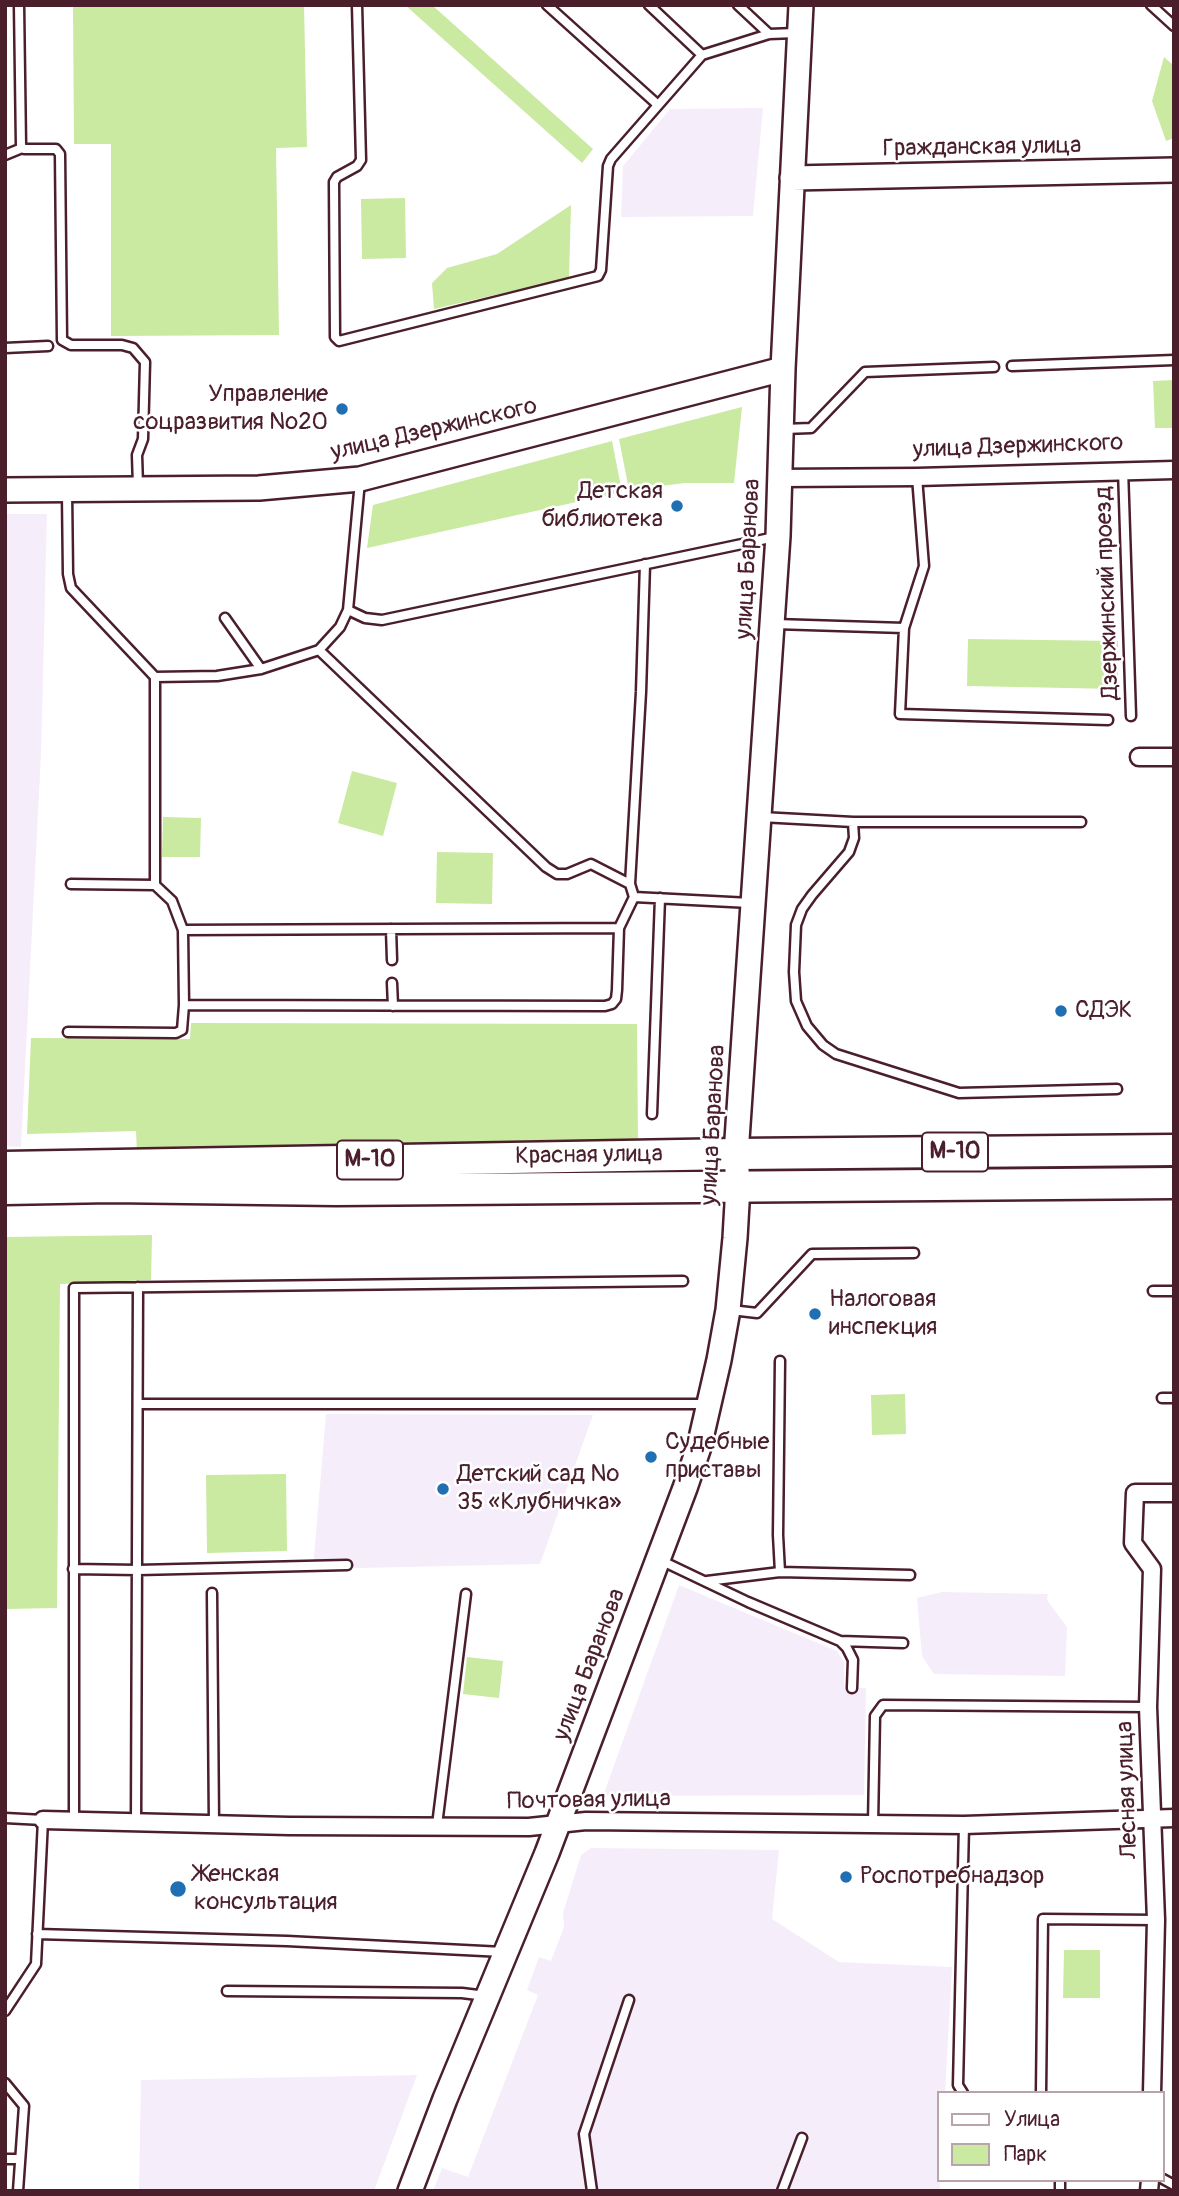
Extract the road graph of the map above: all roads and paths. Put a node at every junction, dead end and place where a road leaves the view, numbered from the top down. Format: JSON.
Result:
{"nodes":[{"id":1,"x":19,"y":5,"type":"edge"},
{"id":2,"x":357,"y":5,"type":"edge"},
{"id":3,"x":547,"y":5,"type":"edge"},
{"id":4,"x":649,"y":5,"type":"edge"},
{"id":5,"x":737,"y":5,"type":"edge"},
{"id":6,"x":801,"y":5,"type":"edge"},
{"id":7,"x":1151,"y":5,"type":"edge"},
{"id":8,"x":1174,"y":26,"type":"edge"},
{"id":9,"x":799,"y":33,"type":"junction"},
{"id":10,"x":769,"y":34,"type":"junction"},
{"id":11,"x":702,"y":55,"type":"junction"},
{"id":12,"x":658,"y":105,"type":"junction"},
{"id":13,"x":22,"y":148,"type":"junction"},
{"id":14,"x":5,"y":155,"type":"edge"},
{"id":15,"x":1174,"y":170,"type":"edge"},
{"id":16,"x":792,"y":178,"type":"junction"},
{"id":17,"x":48,"y":346,"type":"dead end"},
{"id":18,"x":5,"y":348,"type":"edge"},
{"id":19,"x":1174,"y":360,"type":"edge"},
{"id":20,"x":1012,"y":366,"type":"dead end"},
{"id":21,"x":993,"y":367,"type":"dead end"},
{"id":22,"x":783,"y":369,"type":"junction"},
{"id":23,"x":748,"y":377,"type":"junction"},
{"id":24,"x":782,"y":419,"type":"junction"},
{"id":25,"x":1123,"y":470,"type":"junction"},
{"id":26,"x":1174,"y":470,"type":"edge"},
{"id":27,"x":917,"y":477,"type":"junction"},
{"id":28,"x":780,"y":478,"type":"junction"},
{"id":29,"x":360,"y":479,"type":"junction"},
{"id":30,"x":138,"y":489,"type":"junction"},
{"id":31,"x":5,"y":490,"type":"edge"},
{"id":32,"x":67,"y":490,"type":"junction"},
{"id":33,"x":778,"y":536,"type":"junction"},
{"id":34,"x":645,"y":564,"type":"junction"},
{"id":35,"x":348,"y":610,"type":"junction"},
{"id":36,"x":225,"y":618,"type":"dead end"},
{"id":37,"x":772,"y":624,"type":"junction"},
{"id":38,"x":904,"y":628,"type":"junction"},
{"id":39,"x":319,"y":650,"type":"junction"},
{"id":40,"x":261,"y":669,"type":"junction"},
{"id":41,"x":155,"y":677,"type":"junction"},
{"id":42,"x":1131,"y":716,"type":"dead end"},
{"id":43,"x":1108,"y":720,"type":"dead end"},
{"id":44,"x":1139,"y":757,"type":"dead end"},
{"id":45,"x":1174,"y":757,"type":"edge"},
{"id":46,"x":758,"y":817,"type":"junction"},
{"id":47,"x":853,"y":822,"type":"junction"},
{"id":48,"x":1081,"y":822,"type":"dead end"},
{"id":49,"x":71,"y":884,"type":"dead end"},
{"id":50,"x":630,"y":884,"type":"junction"},
{"id":51,"x":155,"y":885,"type":"junction"},
{"id":52,"x":634,"y":897,"type":"junction"},
{"id":53,"x":660,"y":898,"type":"junction"},
{"id":54,"x":753,"y":903,"type":"junction"},
{"id":55,"x":619,"y":928,"type":"junction"},
{"id":56,"x":391,"y":929,"type":"junction"},
{"id":57,"x":183,"y":930,"type":"junction"},
{"id":58,"x":392,"y":960,"type":"dead end"},
{"id":59,"x":392,"y":983,"type":"dead end"},
{"id":60,"x":184,"y":1005,"type":"junction"},
{"id":61,"x":393,"y":1006,"type":"junction"},
{"id":62,"x":68,"y":1032,"type":"dead end"},
{"id":63,"x":1117,"y":1089,"type":"dead end"},
{"id":64,"x":652,"y":1114,"type":"dead end"},
{"id":65,"x":1174,"y":1150,"type":"edge"},
{"id":66,"x":736,"y":1154,"type":"junction"},
{"id":67,"x":5,"y":1167,"type":"edge"},
{"id":68,"x":1174,"y":1182,"type":"edge"},
{"id":69,"x":738,"y":1186,"type":"junction"},
{"id":70,"x":5,"y":1189,"type":"edge"},
{"id":71,"x":914,"y":1253,"type":"dead end"},
{"id":72,"x":683,"y":1281,"type":"dead end"},
{"id":73,"x":138,"y":1287,"type":"junction"},
{"id":74,"x":1153,"y":1291,"type":"dead end"},
{"id":75,"x":1174,"y":1291,"type":"edge"},
{"id":76,"x":728,"y":1310,"type":"junction"},
{"id":77,"x":780,"y":1361,"type":"dead end"},
{"id":78,"x":1163,"y":1398,"type":"dead end"},
{"id":79,"x":1174,"y":1398,"type":"edge"},
{"id":80,"x":138,"y":1404,"type":"junction"},
{"id":81,"x":709,"y":1404,"type":"junction"},
{"id":82,"x":1174,"y":1493,"type":"edge"},
{"id":83,"x":658,"y":1559,"type":"junction"},
{"id":84,"x":347,"y":1565,"type":"dead end"},
{"id":85,"x":73,"y":1569,"type":"junction"},
{"id":86,"x":138,"y":1570,"type":"junction"},
{"id":87,"x":780,"y":1572,"type":"junction"},
{"id":88,"x":910,"y":1575,"type":"dead end"},
{"id":89,"x":708,"y":1581,"type":"junction"},
{"id":90,"x":212,"y":1593,"type":"dead end"},
{"id":91,"x":466,"y":1594,"type":"dead end"},
{"id":92,"x":840,"y":1641,"type":"junction"},
{"id":93,"x":903,"y":1643,"type":"dead end"},
{"id":94,"x":852,"y":1688,"type":"dead end"},
{"id":95,"x":1148,"y":1707,"type":"junction"},
{"id":96,"x":5,"y":1818,"type":"edge"},
{"id":97,"x":1153,"y":1818,"type":"junction"},
{"id":98,"x":1174,"y":1818,"type":"edge"},
{"id":99,"x":43,"y":1820,"type":"junction"},
{"id":100,"x":74,"y":1821,"type":"junction"},
{"id":101,"x":136,"y":1823,"type":"junction"},
{"id":102,"x":873,"y":1824,"type":"junction"},
{"id":103,"x":214,"y":1825,"type":"junction"},
{"id":104,"x":437,"y":1825,"type":"junction"},
{"id":105,"x":558,"y":1825,"type":"junction"},
{"id":106,"x":964,"y":1825,"type":"junction"},
{"id":107,"x":1156,"y":1920,"type":"junction"},
{"id":108,"x":37,"y":1934,"type":"junction"},
{"id":109,"x":506,"y":1952,"type":"junction"},
{"id":110,"x":227,"y":1991,"type":"dead end"},
{"id":111,"x":488,"y":1996,"type":"junction"},
{"id":112,"x":629,"y":2000,"type":"dead end"},
{"id":113,"x":5,"y":2011,"type":"edge"},
{"id":114,"x":5,"y":2083,"type":"edge"},
{"id":115,"x":962,"y":2091,"type":"edge"},
{"id":116,"x":1041,"y":2091,"type":"edge"},
{"id":117,"x":1152,"y":2091,"type":"edge"},
{"id":118,"x":802,"y":2138,"type":"dead end"},
{"id":119,"x":5,"y":2159,"type":"edge"},
{"id":120,"x":18,"y":2159,"type":"junction"},
{"id":121,"x":18,"y":2191,"type":"edge"},
{"id":122,"x":410,"y":2191,"type":"edge"},
{"id":123,"x":592,"y":2191,"type":"edge"},
{"id":124,"x":782,"y":2191,"type":"edge"}],
"edges":[{"from":1,"to":13,"type":"lane"},
{"from":2,"to":12,"type":"lane"},
{"from":3,"to":12,"type":"lane"},
{"from":4,"to":11,"type":"lane"},
{"from":5,"to":10,"type":"lane"},
{"from":6,"to":9,"type":"street","name":"улица Баранова"},
{"from":7,"to":8,"type":"lane"},
{"from":9,"to":10,"type":"lane"},
{"from":9,"to":16,"type":"street","name":"улица Баранова"},
{"from":10,"to":11,"type":"lane"},
{"from":11,"to":12,"type":"lane"},
{"from":13,"to":14,"type":"lane"},
{"from":13,"to":30,"type":"lane"},
{"from":15,"to":16,"type":"street","name":"Гражданская улица"},
{"from":16,"to":22,"type":"street","name":"улица Баранова"},
{"from":17,"to":18,"type":"lane"},
{"from":19,"to":20,"type":"lane"},
{"from":21,"to":24,"type":"lane"},
{"from":22,"to":23,"type":"street","name":"улица Дзержинского"},
{"from":22,"to":24,"type":"street","name":"улица Баранова"},
{"from":23,"to":24,"type":"street"},
{"from":23,"to":29,"type":"street","name":"улица Дзержинского"},
{"from":24,"to":28,"type":"street","name":"улица Баранова"},
{"from":25,"to":26,"type":"street","name":"улица Дзержинского"},
{"from":25,"to":27,"type":"street","name":"улица Дзержинского"},
{"from":25,"to":42,"type":"lane","name":"Дзержинский проезд"},
{"from":27,"to":28,"type":"street","name":"улица Дзержинского"},
{"from":27,"to":38,"type":"lane"},
{"from":28,"to":33,"type":"street","name":"улица Баранова"},
{"from":29,"to":30,"type":"street","name":"улица Дзержинского"},
{"from":29,"to":35,"type":"lane"},
{"from":30,"to":32,"type":"street","name":"улица Дзержинского"},
{"from":31,"to":32,"type":"street","name":"улица Дзержинского"},
{"from":32,"to":41,"type":"lane"},
{"from":33,"to":34,"type":"lane"},
{"from":33,"to":37,"type":"street","name":"улица Баранова"},
{"from":34,"to":35,"type":"lane"},
{"from":34,"to":50,"type":"lane"},
{"from":35,"to":39,"type":"lane"},
{"from":36,"to":40,"type":"lane"},
{"from":37,"to":38,"type":"lane"},
{"from":37,"to":46,"type":"street","name":"улица Баранова"},
{"from":38,"to":43,"type":"lane"},
{"from":39,"to":40,"type":"lane"},
{"from":39,"to":50,"type":"lane"},
{"from":40,"to":41,"type":"lane"},
{"from":41,"to":51,"type":"lane"},
{"from":44,"to":45,"type":"street"},
{"from":46,"to":47,"type":"lane"},
{"from":46,"to":54,"type":"street","name":"улица Баранова"},
{"from":47,"to":48,"type":"lane"},
{"from":47,"to":63,"type":"lane"},
{"from":49,"to":51,"type":"lane"},
{"from":50,"to":52,"type":"lane"},
{"from":51,"to":57,"type":"lane"},
{"from":52,"to":53,"type":"lane"},
{"from":52,"to":55,"type":"lane"},
{"from":53,"to":54,"type":"lane"},
{"from":53,"to":64,"type":"lane"},
{"from":54,"to":66,"type":"street","name":"улица Баранова"},
{"from":55,"to":56,"type":"lane"},
{"from":55,"to":61,"type":"lane"},
{"from":56,"to":57,"type":"lane"},
{"from":56,"to":58,"type":"lane"},
{"from":57,"to":60,"type":"lane"},
{"from":59,"to":61,"type":"lane"},
{"from":60,"to":61,"type":"lane"},
{"from":60,"to":62,"type":"lane"},
{"from":65,"to":66,"type":"highway","name":"Красная улица","number":"М-10"},
{"from":66,"to":67,"type":"highway","name":"Красная улица","number":"М-10"},
{"from":66,"to":69,"type":"street","name":"улица Баранова"},
{"from":68,"to":69,"type":"highway","name":"Красная улица","number":"М-10"},
{"from":69,"to":70,"type":"highway","name":"Красная улица","number":"М-10"},
{"from":69,"to":76,"type":"street","name":"улица Баранова"},
{"from":71,"to":76,"type":"lane"},
{"from":72,"to":73,"type":"lane"},
{"from":73,"to":80,"type":"lane"},
{"from":73,"to":85,"type":"lane"},
{"from":74,"to":75,"type":"lane"},
{"from":76,"to":81,"type":"street","name":"улица Баранова"},
{"from":77,"to":87,"type":"lane"},
{"from":78,"to":79,"type":"lane"},
{"from":80,"to":81,"type":"lane"},
{"from":80,"to":86,"type":"lane"},
{"from":81,"to":83,"type":"street","name":"улица Баранова"},
{"from":82,"to":95,"type":"street","name":"Лесная улица"},
{"from":83,"to":89,"type":"lane"},
{"from":83,"to":105,"type":"street","name":"улица Баранова"},
{"from":84,"to":86,"type":"lane"},
{"from":85,"to":86,"type":"lane"},
{"from":85,"to":100,"type":"lane"},
{"from":86,"to":101,"type":"lane"},
{"from":87,"to":88,"type":"lane"},
{"from":87,"to":89,"type":"lane"},
{"from":89,"to":92,"type":"lane"},
{"from":90,"to":103,"type":"lane"},
{"from":91,"to":104,"type":"lane"},
{"from":92,"to":93,"type":"lane"},
{"from":92,"to":94,"type":"lane"},
{"from":95,"to":97,"type":"street","name":"Лесная улица"},
{"from":95,"to":102,"type":"lane"},
{"from":96,"to":99,"type":"lane","name":"Почтовая улица"},
{"from":97,"to":98,"type":"street","name":"Почтовая улица"},
{"from":97,"to":106,"type":"street","name":"Почтовая улица"},
{"from":97,"to":107,"type":"street","name":"Лесная улица"},
{"from":99,"to":100,"type":"street","name":"Почтовая улица"},
{"from":99,"to":108,"type":"lane"},
{"from":100,"to":101,"type":"street","name":"Почтовая улица"},
{"from":101,"to":103,"type":"street","name":"Почтовая улица"},
{"from":102,"to":105,"type":"street","name":"Почтовая улица"},
{"from":102,"to":106,"type":"street","name":"Почтовая улица"},
{"from":103,"to":104,"type":"street","name":"Почтовая улица"},
{"from":104,"to":105,"type":"street","name":"Почтовая улица"},
{"from":105,"to":109,"type":"street","name":"улица Баранова"},
{"from":106,"to":115,"type":"lane"},
{"from":107,"to":116,"type":"lane"},
{"from":107,"to":117,"type":"street","name":"Лесная улица"},
{"from":108,"to":109,"type":"lane"},
{"from":108,"to":113,"type":"lane"},
{"from":109,"to":111,"type":"street","name":"улица Баранова"},
{"from":110,"to":111,"type":"lane"},
{"from":111,"to":122,"type":"street","name":"улица Баранова"},
{"from":112,"to":123,"type":"lane"},
{"from":114,"to":120,"type":"lane"},
{"from":118,"to":124,"type":"lane"},
{"from":119,"to":120,"type":"lane"},
{"from":120,"to":121,"type":"lane"}]}
